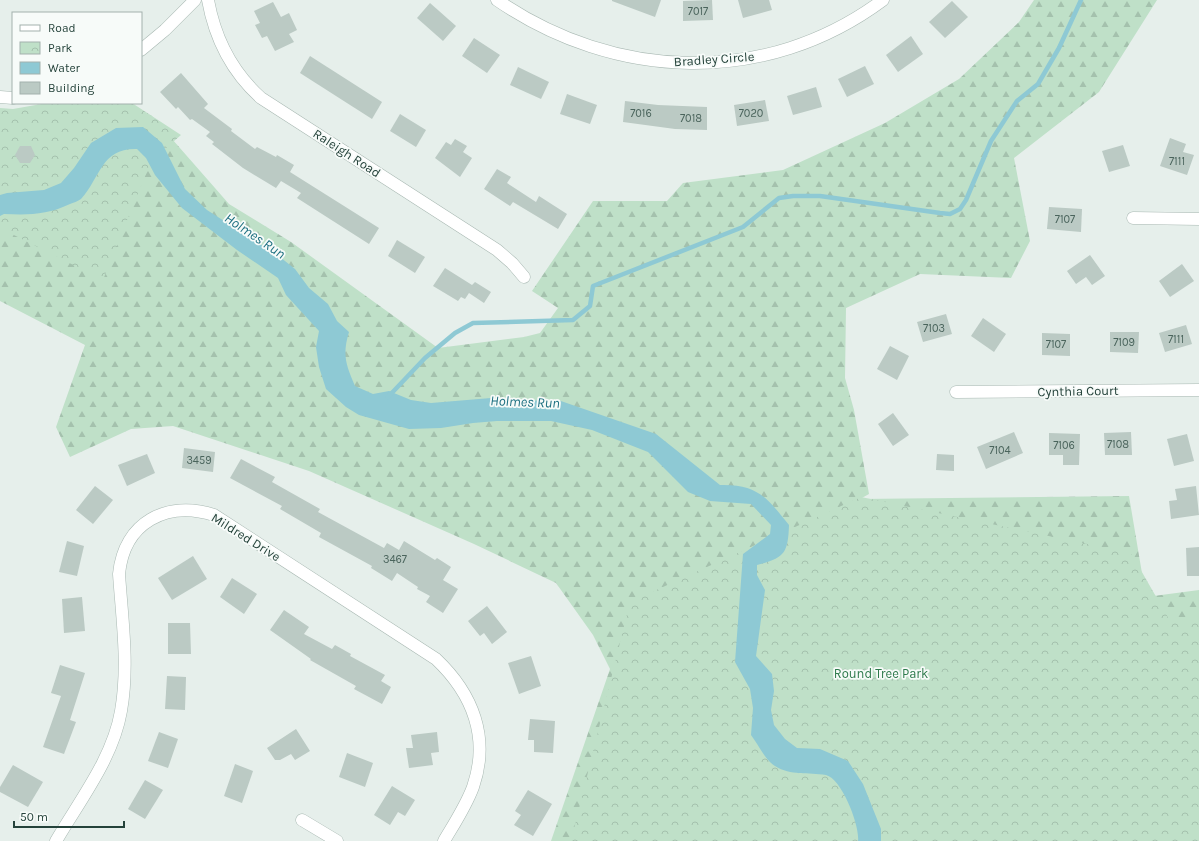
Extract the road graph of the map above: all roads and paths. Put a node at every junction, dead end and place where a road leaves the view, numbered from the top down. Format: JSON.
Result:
{"nodes":[{"id":1,"x":195,"y":0,"type":"edge"},
{"id":2,"x":208,"y":0,"type":"edge"},
{"id":3,"x":497,"y":0,"type":"edge"},
{"id":4,"x":882,"y":0,"type":"edge"},
{"id":5,"x":142,"y":49,"type":"edge"},
{"id":6,"x":0,"y":97,"type":"edge"},
{"id":7,"x":12,"y":98,"type":"edge"},
{"id":8,"x":1133,"y":218,"type":"dead end"},
{"id":9,"x":1199,"y":219,"type":"edge"},
{"id":10,"x":524,"y":277,"type":"dead end"},
{"id":11,"x":1199,"y":390,"type":"edge"},
{"id":12,"x":956,"y":392,"type":"dead end"},
{"id":13,"x":302,"y":820,"type":"dead end"},
{"id":14,"x":56,"y":841,"type":"edge"},
{"id":15,"x":337,"y":841,"type":"edge"},
{"id":16,"x":444,"y":841,"type":"edge"}],
"edges":[{"from":1,"to":5,"type":"street"},
{"from":2,"to":10,"type":"street","name":"Raleigh Road"},
{"from":3,"to":4,"type":"street","name":"Bradley Circle"},
{"from":6,"to":7,"type":"street"},
{"from":8,"to":9,"type":"street"},
{"from":11,"to":12,"type":"street","name":"Cynthia Court"},
{"from":13,"to":15,"type":"street"},
{"from":14,"to":16,"type":"street","name":"Mildred Drive"}]}
